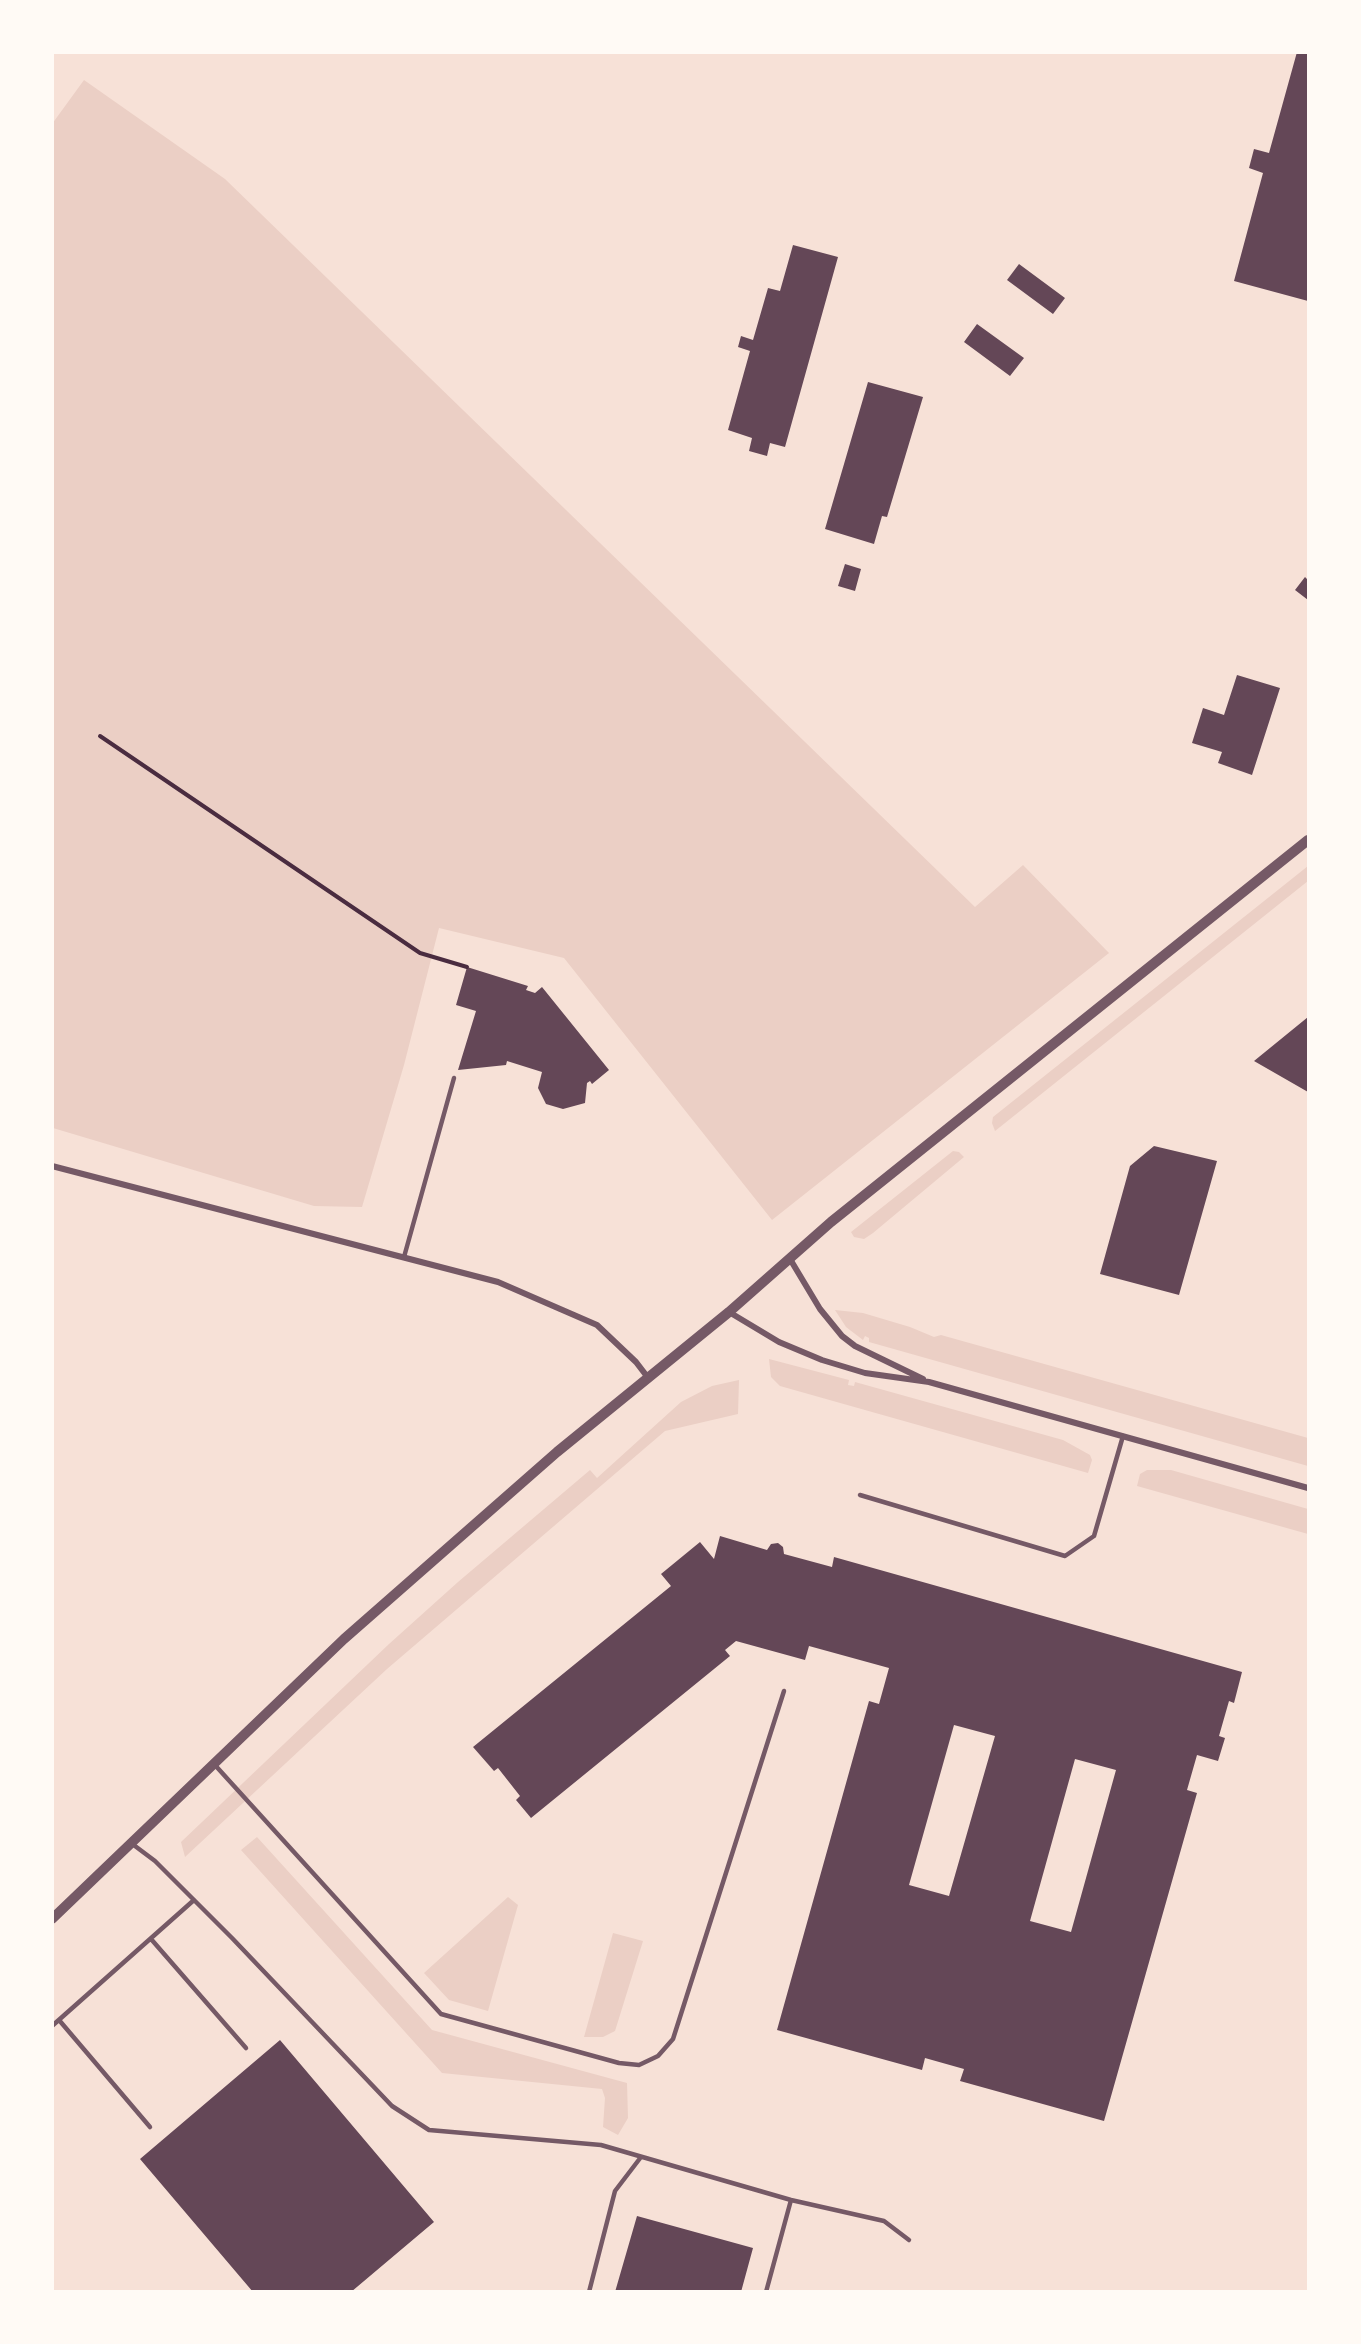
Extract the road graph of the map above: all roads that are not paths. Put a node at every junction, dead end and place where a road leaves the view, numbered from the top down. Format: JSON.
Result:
{"nodes":[{"id":1,"x":1308,"y":840,"type":"edge"},
{"id":2,"x":454,"y":1078,"type":"dead end"},
{"id":3,"x":52,"y":1166,"type":"edge"},
{"id":4,"x":404,"y":1257,"type":"junction"},
{"id":5,"x":790,"y":1259,"type":"junction"},
{"id":6,"x":729,"y":1312,"type":"junction"},
{"id":7,"x":649,"y":1379,"type":"junction"},
{"id":8,"x":928,"y":1382,"type":"junction"},
{"id":9,"x":1123,"y":1436,"type":"junction"},
{"id":10,"x":1308,"y":1488,"type":"edge"},
{"id":11,"x":860,"y":1495,"type":"dead end"},
{"id":12,"x":784,"y":1691,"type":"dead end"},
{"id":13,"x":214,"y":1764,"type":"junction"},
{"id":14,"x":132,"y":1843,"type":"junction"},
{"id":15,"x":194,"y":1900,"type":"junction"},
{"id":16,"x":52,"y":1919,"type":"edge"},
{"id":17,"x":151,"y":1939,"type":"junction"},
{"id":18,"x":59,"y":2020,"type":"junction"},
{"id":19,"x":52,"y":2026,"type":"edge"},
{"id":20,"x":246,"y":2048,"type":"dead end"},
{"id":21,"x":150,"y":2127,"type":"dead end"},
{"id":22,"x":641,"y":2157,"type":"junction"},
{"id":23,"x":791,"y":2200,"type":"junction"},
{"id":24,"x":909,"y":2240,"type":"dead end"},
{"id":25,"x":589,"y":2292,"type":"edge"},
{"id":26,"x":766,"y":2292,"type":"edge"}],
"edges":[{"from":1,"to":5,"type":"street"},
{"from":2,"to":4,"type":"lane"},
{"from":3,"to":4,"type":"street"},
{"from":4,"to":7,"type":"street"},
{"from":5,"to":6,"type":"street"},
{"from":5,"to":8,"type":"street"},
{"from":6,"to":7,"type":"street"},
{"from":6,"to":8,"type":"street"},
{"from":7,"to":13,"type":"street"},
{"from":8,"to":9,"type":"street"},
{"from":9,"to":10,"type":"street"},
{"from":9,"to":11,"type":"lane"},
{"from":12,"to":13,"type":"lane"},
{"from":13,"to":14,"type":"street"},
{"from":14,"to":15,"type":"lane"},
{"from":14,"to":16,"type":"street"},
{"from":15,"to":17,"type":"lane"},
{"from":15,"to":22,"type":"lane"},
{"from":17,"to":18,"type":"lane"},
{"from":17,"to":20,"type":"lane"},
{"from":18,"to":19,"type":"lane"},
{"from":18,"to":21,"type":"lane"},
{"from":22,"to":23,"type":"lane"},
{"from":22,"to":25,"type":"lane"},
{"from":23,"to":24,"type":"lane"},
{"from":23,"to":26,"type":"lane"}]}
